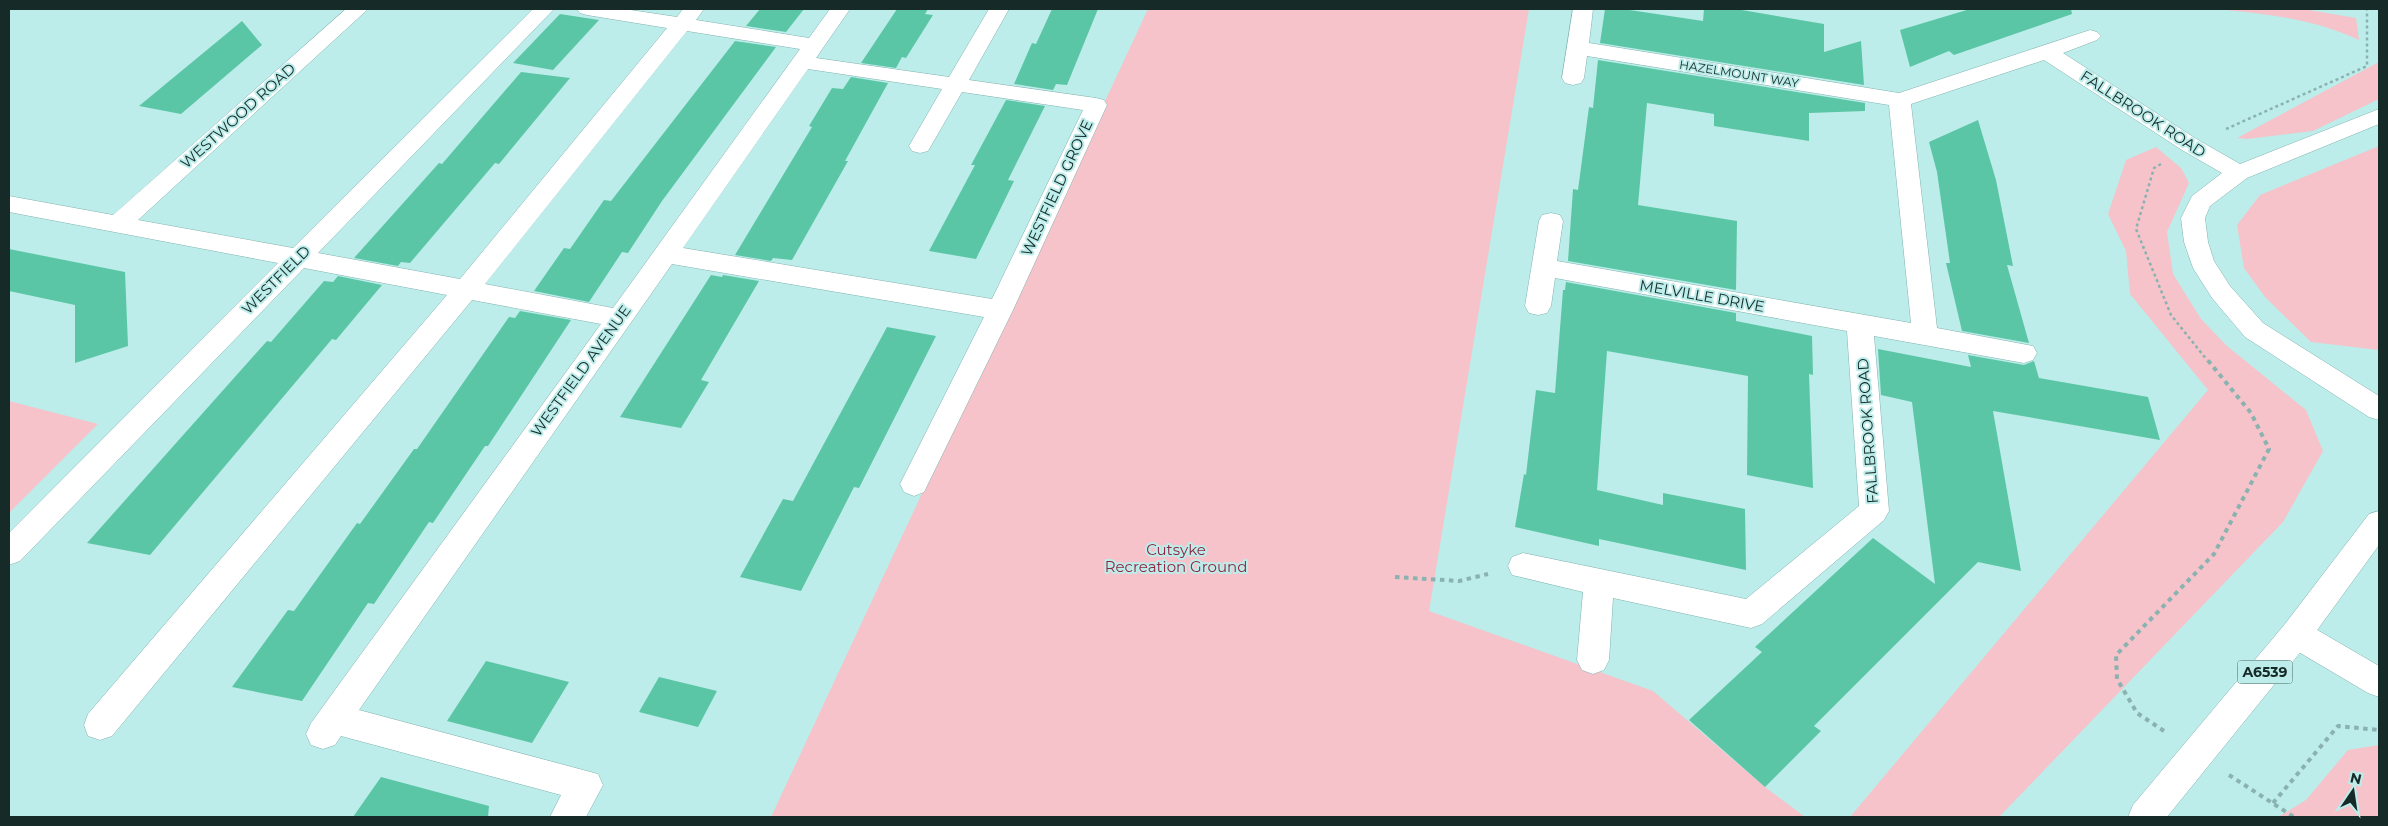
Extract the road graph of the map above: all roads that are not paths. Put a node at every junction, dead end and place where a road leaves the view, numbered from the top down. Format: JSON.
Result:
{"nodes":[{"id":1,"x":358,"y":9,"type":"edge"},
{"id":2,"x":544,"y":9,"type":"edge"},
{"id":3,"x":587,"y":9,"type":"edge"},
{"id":4,"x":840,"y":9,"type":"edge"},
{"id":5,"x":999,"y":9,"type":"edge"},
{"id":6,"x":1583,"y":9,"type":"edge"},
{"id":7,"x":687,"y":16,"type":"edge"},
{"id":8,"x":2090,"y":36,"type":"dead end"},
{"id":9,"x":1578,"y":48,"type":"junction"},
{"id":10,"x":2047,"y":52,"type":"junction"},
{"id":11,"x":808,"y":53,"type":"junction"},
{"id":12,"x":1573,"y":78,"type":"dead end"},
{"id":13,"x":955,"y":84,"type":"junction"},
{"id":14,"x":1900,"y":100,"type":"junction"},
{"id":15,"x":2379,"y":116,"type":"edge"},
{"id":16,"x":920,"y":146,"type":"dead end"},
{"id":17,"x":2239,"y":173,"type":"junction"},
{"id":18,"x":9,"y":204,"type":"edge"},
{"id":19,"x":1551,"y":221,"type":"dead end"},
{"id":20,"x":119,"y":224,"type":"junction"},
{"id":21,"x":667,"y":254,"type":"junction"},
{"id":22,"x":298,"y":258,"type":"junction"},
{"id":23,"x":1544,"y":267,"type":"junction"},
{"id":24,"x":466,"y":290,"type":"junction"},
{"id":25,"x":1538,"y":306,"type":"dead end"},
{"id":26,"x":1000,"y":310,"type":"junction"},
{"id":27,"x":618,"y":318,"type":"junction"},
{"id":28,"x":1860,"y":324,"type":"junction"},
{"id":29,"x":1925,"y":336,"type":"junction"},
{"id":30,"x":2024,"y":353,"type":"dead end"},
{"id":31,"x":2379,"y":409,"type":"edge"},
{"id":32,"x":914,"y":484,"type":"dead end"},
{"id":33,"x":2379,"y":523,"type":"edge"},
{"id":34,"x":9,"y":552,"type":"edge"},
{"id":35,"x":1523,"y":566,"type":"road end"},
{"id":36,"x":1599,"y":582,"type":"junction"},
{"id":37,"x":2296,"y":634,"type":"junction"},
{"id":38,"x":1593,"y":660,"type":"dead end"},
{"id":39,"x":2379,"y":683,"type":"edge"},
{"id":40,"x":100,"y":725,"type":"dead end"},
{"id":41,"x":567,"y":817,"type":"edge"},
{"id":42,"x":2144,"y":817,"type":"edge"}],
"edges":[{"from":1,"to":20,"type":"street","name":"WESTWOOD ROAD"},
{"from":2,"to":22,"type":"street","name":"WESTFIELD"},
{"from":3,"to":7,"type":"street","name":"WESTFIELD GROVE"},
{"from":4,"to":11,"type":"street","name":"WESTFIELD AVENUE"},
{"from":5,"to":13,"type":"street"},
{"from":6,"to":9,"type":"street"},
{"from":7,"to":11,"type":"street","name":"WESTFIELD GROVE"},
{"from":7,"to":24,"type":"street"},
{"from":8,"to":10,"type":"street"},
{"from":9,"to":12,"type":"street"},
{"from":9,"to":14,"type":"street","name":"HAZELMOUNT WAY"},
{"from":10,"to":14,"type":"street"},
{"from":10,"to":17,"type":"street","name":"FALLBROOK ROAD"},
{"from":11,"to":13,"type":"street","name":"WESTFIELD GROVE"},
{"from":11,"to":21,"type":"street","name":"WESTFIELD AVENUE"},
{"from":13,"to":16,"type":"street"},
{"from":13,"to":26,"type":"street","name":"WESTFIELD GROVE"},
{"from":14,"to":29,"type":"street"},
{"from":15,"to":17,"type":"street"},
{"from":17,"to":31,"type":"street"},
{"from":18,"to":20,"type":"street"},
{"from":19,"to":23,"type":"street"},
{"from":20,"to":22,"type":"street"},
{"from":21,"to":26,"type":"street"},
{"from":21,"to":27,"type":"street","name":"WESTFIELD AVENUE"},
{"from":22,"to":24,"type":"street"},
{"from":22,"to":34,"type":"street","name":"WESTFIELD"},
{"from":23,"to":25,"type":"street"},
{"from":23,"to":28,"type":"street","name":"MELVILLE DRIVE"},
{"from":24,"to":27,"type":"street"},
{"from":24,"to":40,"type":"street"},
{"from":26,"to":32,"type":"street","name":"WESTFIELD GROVE"},
{"from":27,"to":41,"type":"street","name":"WESTFIELD AVENUE"},
{"from":28,"to":29,"type":"street"},
{"from":28,"to":36,"type":"street","name":"FALLBROOK ROAD"},
{"from":29,"to":30,"type":"street"},
{"from":33,"to":37,"type":"street","number":"A6539"},
{"from":35,"to":36,"type":"street","name":"FALLBROOK ROAD"},
{"from":36,"to":38,"type":"street"},
{"from":37,"to":39,"type":"street"},
{"from":37,"to":42,"type":"street","number":"A6539"}]}
